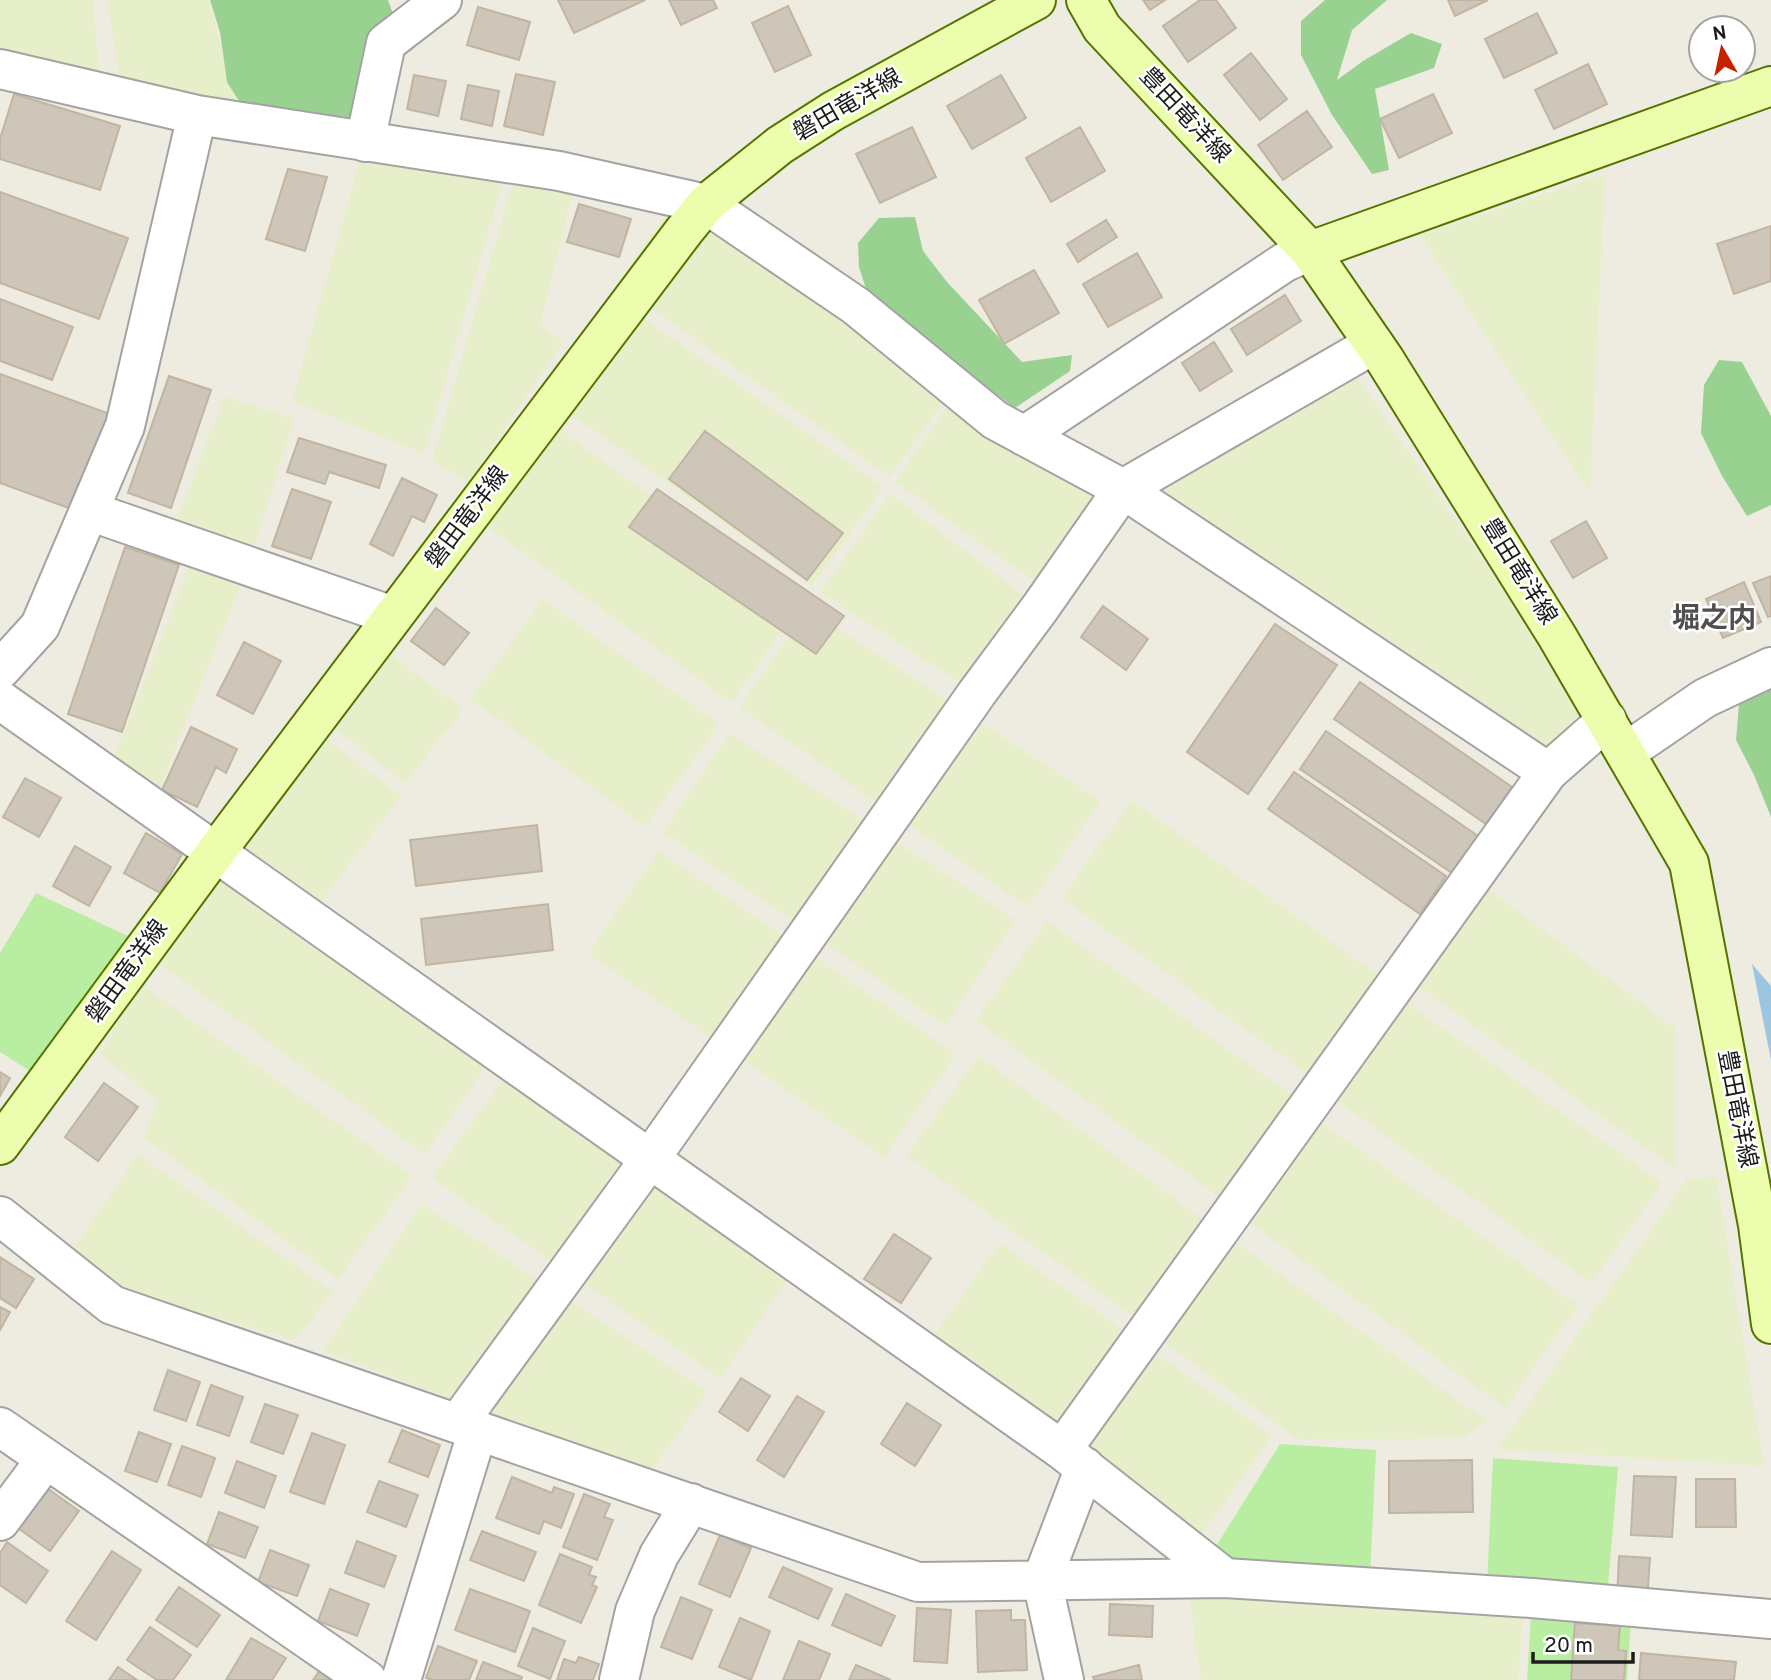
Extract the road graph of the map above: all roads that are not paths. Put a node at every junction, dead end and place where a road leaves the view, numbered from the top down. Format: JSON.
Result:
{"nodes":[{"id":1,"x":442,"y":0,"type":"edge"},
{"id":2,"x":1036,"y":0,"type":"edge"},
{"id":3,"x":1086,"y":0,"type":"edge"},
{"id":4,"x":0,"y":69,"type":"edge"},
{"id":5,"x":1771,"y":86,"type":"edge"},
{"id":6,"x":197,"y":115,"type":"junction"},
{"id":7,"x":365,"y":142,"type":"junction"},
{"id":8,"x":706,"y":204,"type":"junction"},
{"id":9,"x":1310,"y":251,"type":"junction"},
{"id":10,"x":1374,"y":344,"type":"junction"},
{"id":11,"x":1024,"y":436,"type":"junction"},
{"id":12,"x":1123,"y":489,"type":"junction"},
{"id":13,"x":89,"y":511,"type":"junction"},
{"id":14,"x":393,"y":616,"type":"junction"},
{"id":15,"x":1771,"y":667,"type":"edge"},
{"id":16,"x":0,"y":670,"type":"edge"},
{"id":17,"x":0,"y":700,"type":"edge"},
{"id":18,"x":1616,"y":736,"type":"junction"},
{"id":19,"x":1548,"y":772,"type":"junction"},
{"id":20,"x":215,"y":853,"type":"junction"},
{"id":21,"x":0,"y":1145,"type":"edge"},
{"id":22,"x":650,"y":1159,"type":"junction"},
{"id":23,"x":0,"y":1216,"type":"edge"},
{"id":24,"x":1764,"y":1226,"type":"edge"},
{"id":25,"x":1771,"y":1324,"type":"edge"},
{"id":26,"x":0,"y":1427,"type":"edge"},
{"id":27,"x":468,"y":1427,"type":"junction"},
{"id":28,"x":46,"y":1459,"type":"junction"},
{"id":29,"x":1074,"y":1459,"type":"junction"},
{"id":30,"x":691,"y":1503,"type":"junction"},
{"id":31,"x":0,"y":1521,"type":"edge"},
{"id":32,"x":1225,"y":1578,"type":"junction"},
{"id":33,"x":1042,"y":1580,"type":"junction"},
{"id":34,"x":1771,"y":1619,"type":"edge"},
{"id":35,"x":624,"y":1678,"type":"edge"},
{"id":36,"x":367,"y":1680,"type":"edge"},
{"id":37,"x":401,"y":1680,"type":"edge"},
{"id":38,"x":1064,"y":1680,"type":"edge"}],
"edges":[{"from":1,"to":7,"type":"street"},
{"from":2,"to":8,"type":"main road","name":"磐田竜洋線"},
{"from":3,"to":9,"type":"main road","name":"豊田竜洋線"},
{"from":4,"to":6,"type":"street"},
{"from":5,"to":9,"type":"main road"},
{"from":6,"to":7,"type":"street"},
{"from":6,"to":13,"type":"street"},
{"from":7,"to":8,"type":"street"},
{"from":8,"to":11,"type":"street"},
{"from":8,"to":14,"type":"main road","name":"磐田竜洋線"},
{"from":9,"to":10,"type":"main road","name":"豊田竜洋線"},
{"from":9,"to":11,"type":"street"},
{"from":10,"to":12,"type":"street"},
{"from":10,"to":18,"type":"main road","name":"豊田竜洋線"},
{"from":11,"to":12,"type":"street"},
{"from":12,"to":19,"type":"street"},
{"from":12,"to":22,"type":"street"},
{"from":13,"to":14,"type":"street"},
{"from":13,"to":16,"type":"street"},
{"from":14,"to":20,"type":"main road","name":"磐田竜洋線"},
{"from":15,"to":18,"type":"street"},
{"from":17,"to":20,"type":"street"},
{"from":18,"to":19,"type":"street"},
{"from":18,"to":24,"type":"main road","name":"豊田竜洋線"},
{"from":19,"to":29,"type":"street"},
{"from":20,"to":21,"type":"main road","name":"磐田竜洋線"},
{"from":20,"to":22,"type":"street"},
{"from":22,"to":27,"type":"street"},
{"from":22,"to":29,"type":"street"},
{"from":23,"to":27,"type":"street"},
{"from":24,"to":25,"type":"main road","name":"豊田竜洋線"},
{"from":26,"to":28,"type":"street"},
{"from":27,"to":30,"type":"street"},
{"from":27,"to":37,"type":"street"},
{"from":28,"to":31,"type":"street"},
{"from":28,"to":36,"type":"street"},
{"from":29,"to":32,"type":"street"},
{"from":29,"to":33,"type":"street"},
{"from":30,"to":33,"type":"street"},
{"from":30,"to":35,"type":"street"},
{"from":32,"to":33,"type":"street"},
{"from":32,"to":34,"type":"street"},
{"from":33,"to":38,"type":"street"}]}
